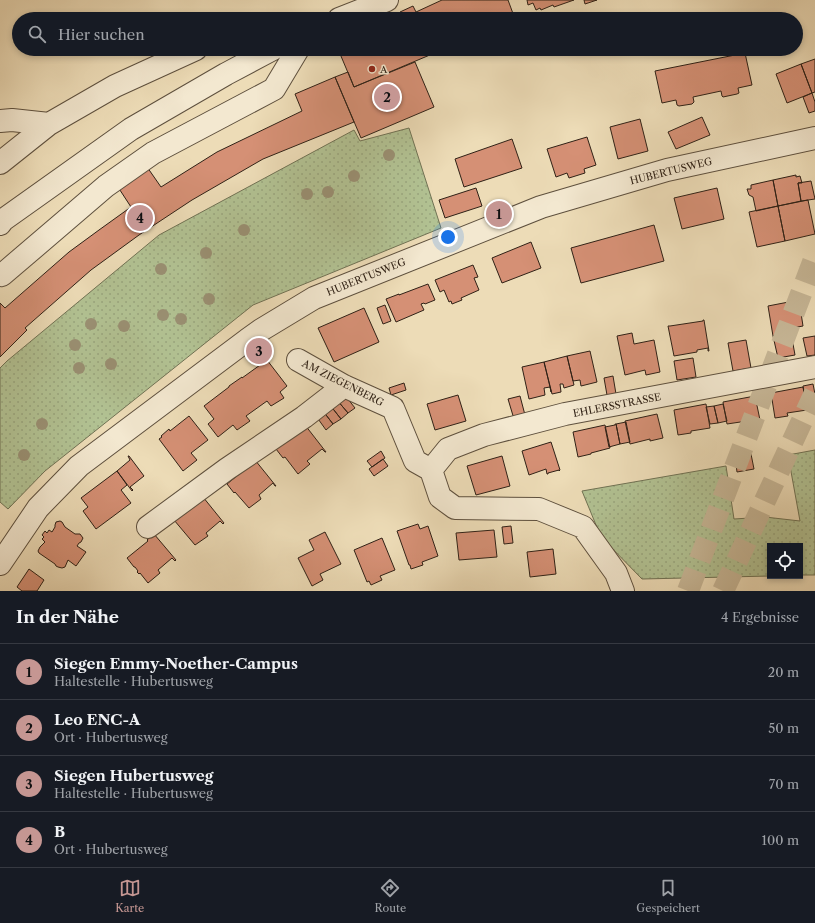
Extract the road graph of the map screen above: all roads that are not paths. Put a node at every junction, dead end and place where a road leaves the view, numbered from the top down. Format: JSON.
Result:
{"nodes":[{"id":1,"x":388,"y":0,"type":"edge"},
{"id":2,"x":357,"y":12,"type":"edge"},
{"id":3,"x":181,"y":56,"type":"edge"},
{"id":4,"x":260,"y":56,"type":"edge"},
{"id":5,"x":294,"y":56,"type":"edge"},
{"id":6,"x":0,"y":121,"type":"edge"},
{"id":7,"x":49,"y":124,"type":"junction"},
{"id":8,"x":815,"y":138,"type":"edge"},
{"id":9,"x":0,"y":163,"type":"edge"},
{"id":10,"x":0,"y":224,"type":"edge"},
{"id":11,"x":0,"y":274,"type":"edge"},
{"id":12,"x":298,"y":360,"type":"dead end"},
{"id":13,"x":815,"y":367,"type":"edge"},
{"id":14,"x":344,"y":386,"type":"junction"},
{"id":15,"x":431,"y":470,"type":"junction"},
{"id":16,"x":148,"y":526,"type":"dead end"},
{"id":17,"x":0,"y":564,"type":"edge"},
{"id":18,"x":623,"y":591,"type":"edge"}],
"edges":[{"from":1,"to":2,"type":"street"},
{"from":3,"to":7,"type":"street"},
{"from":4,"to":10,"type":"street"},
{"from":5,"to":11,"type":"street"},
{"from":6,"to":7,"type":"street"},
{"from":7,"to":9,"type":"street"},
{"from":8,"to":17,"type":"street","name":"HUBERTUSWEG"},
{"from":12,"to":14,"type":"street","name":"AM ZIEGENBERG"},
{"from":13,"to":15,"type":"street","name":"EHLERSSTRASSE"},
{"from":14,"to":15,"type":"street","name":"AM ZIEGENBERG"},
{"from":14,"to":16,"type":"street"},
{"from":15,"to":18,"type":"street"}]}
